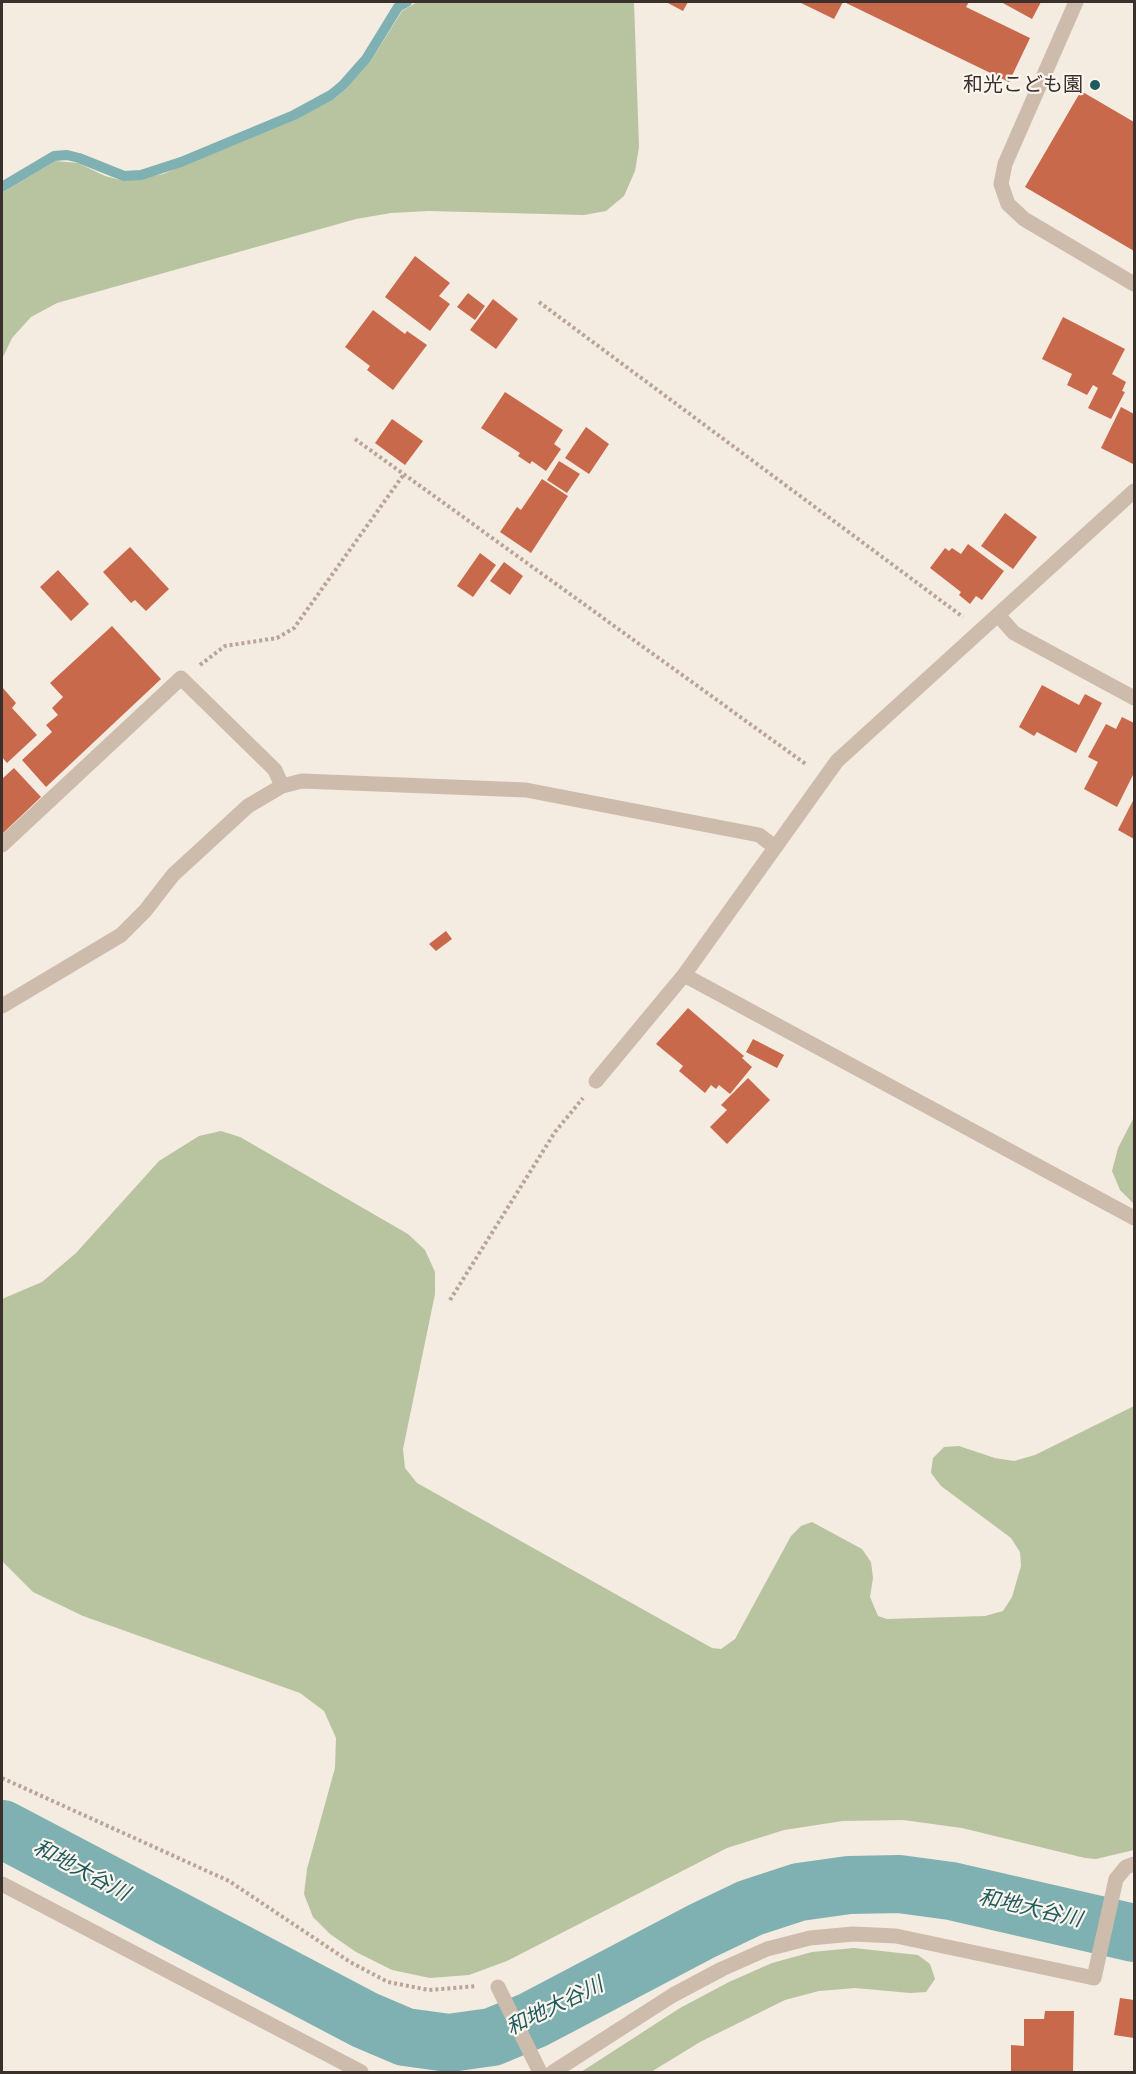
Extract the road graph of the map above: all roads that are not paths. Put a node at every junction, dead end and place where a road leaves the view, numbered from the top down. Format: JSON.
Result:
{"nodes":[{"id":1,"x":1077,"y":2,"type":"edge"},
{"id":2,"x":1134,"y":284,"type":"edge"},
{"id":3,"x":1134,"y":491,"type":"edge"},
{"id":4,"x":998,"y":615,"type":"junction"},
{"id":5,"x":1134,"y":698,"type":"edge"},
{"id":6,"x":282,"y":786,"type":"junction"},
{"id":7,"x":2,"y":845,"type":"edge"},
{"id":8,"x":775,"y":847,"type":"junction"},
{"id":9,"x":684,"y":975,"type":"junction"},
{"id":10,"x":2,"y":1006,"type":"edge"},
{"id":11,"x":596,"y":1081,"type":"road end"},
{"id":12,"x":1134,"y":1218,"type":"edge"},
{"id":13,"x":1134,"y":1864,"type":"edge"},
{"id":14,"x":2,"y":1884,"type":"edge"},
{"id":15,"x":490,"y":1985,"type":"road end"},
{"id":16,"x":538,"y":2070,"type":"edge"},
{"id":17,"x":361,"y":2073,"type":"edge"},
{"id":18,"x":554,"y":2073,"type":"edge"}],
"edges":[{"from":1,"to":2,"type":"street"},
{"from":3,"to":4,"type":"street"},
{"from":4,"to":5,"type":"street"},
{"from":4,"to":8,"type":"street"},
{"from":6,"to":7,"type":"street"},
{"from":6,"to":8,"type":"street"},
{"from":6,"to":10,"type":"street"},
{"from":8,"to":9,"type":"street"},
{"from":9,"to":11,"type":"street"},
{"from":9,"to":12,"type":"street"},
{"from":13,"to":18,"type":"street"},
{"from":14,"to":17,"type":"street"},
{"from":15,"to":16,"type":"street"}]}
